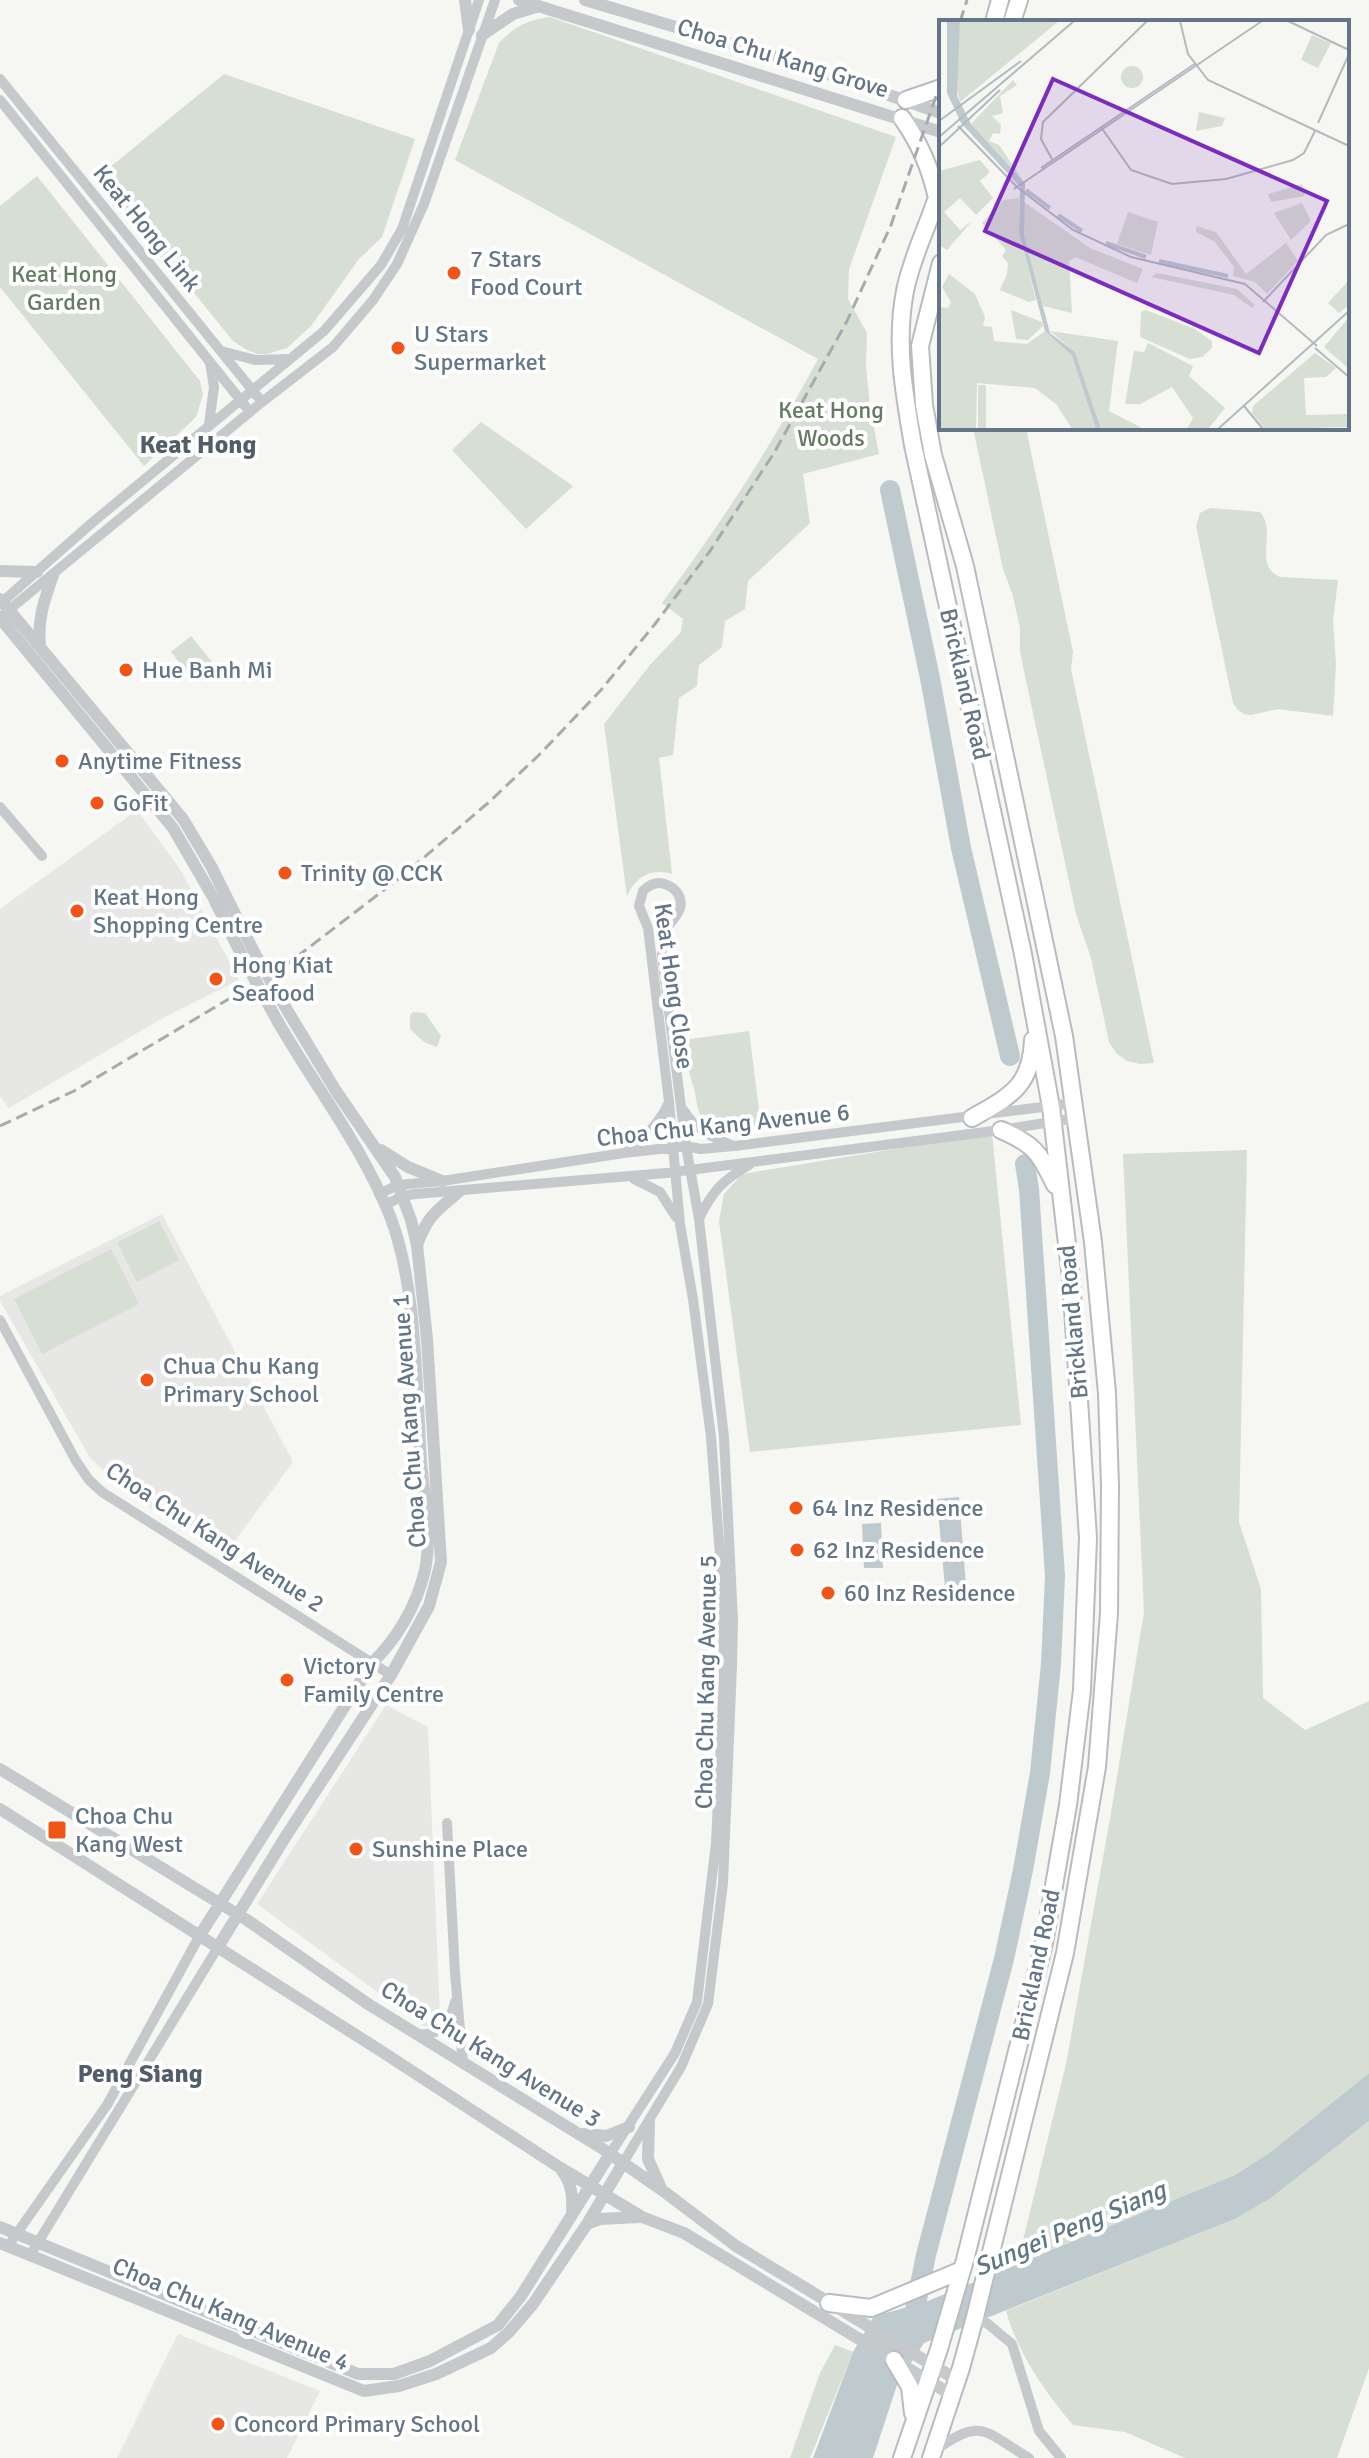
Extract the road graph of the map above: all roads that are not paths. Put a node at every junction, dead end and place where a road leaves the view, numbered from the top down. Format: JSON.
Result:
{"nodes":[{"id":1,"x":465,"y":0,"type":"edge"},
{"id":2,"x":479,"y":0,"type":"edge"},
{"id":3,"x":495,"y":0,"type":"edge"},
{"id":4,"x":519,"y":0,"type":"edge"},
{"id":5,"x":585,"y":0,"type":"edge"},
{"id":6,"x":1000,"y":0,"type":"edge"},
{"id":7,"x":1019,"y":0,"type":"edge"},
{"id":8,"x":536,"y":7,"type":"junction"},
{"id":9,"x":995,"y":20,"type":"edge"},
{"id":10,"x":1013,"y":20,"type":"edge"},
{"id":11,"x":469,"y":30,"type":"junction"},
{"id":12,"x":482,"y":35,"type":"junction"},
{"id":13,"x":0,"y":79,"type":"edge"},
{"id":14,"x":939,"y":89,"type":"edge"},
{"id":15,"x":0,"y":100,"type":"edge"},
{"id":16,"x":906,"y":100,"type":"junction"},
{"id":17,"x":939,"y":112,"type":"edge"},
{"id":18,"x":902,"y":118,"type":"junction"},
{"id":19,"x":939,"y":131,"type":"edge"},
{"id":20,"x":939,"y":192,"type":"edge"},
{"id":21,"x":939,"y":271,"type":"edge"},
{"id":22,"x":221,"y":351,"type":"junction"},
{"id":23,"x":288,"y":359,"type":"junction"},
{"id":24,"x":210,"y":361,"type":"junction"},
{"id":25,"x":252,"y":388,"type":"junction"},
{"id":26,"x":240,"y":399,"type":"junction"},
{"id":27,"x":262,"y":402,"type":"junction"},
{"id":28,"x":250,"y":412,"type":"junction"},
{"id":29,"x":205,"y":428,"type":"junction"},
{"id":30,"x":211,"y":445,"type":"junction"},
{"id":31,"x":0,"y":571,"type":"edge"},
{"id":32,"x":37,"y":572,"type":"junction"},
{"id":33,"x":53,"y":575,"type":"junction"},
{"id":34,"x":2,"y":608,"type":"edge"},
{"id":35,"x":40,"y":646,"type":"junction"},
{"id":36,"x":0,"y":807,"type":"edge"},
{"id":37,"x":42,"y":856,"type":"dead end"},
{"id":38,"x":249,"y":955,"type":"junction"},
{"id":39,"x":1033,"y":1004,"type":"junction"},
{"id":40,"x":669,"y":1102,"type":"junction"},
{"id":41,"x":681,"y":1105,"type":"junction"},
{"id":42,"x":1075,"y":1111,"type":"junction"},
{"id":43,"x":351,"y":1112,"type":"junction"},
{"id":44,"x":1052,"y":1114,"type":"junction"},
{"id":45,"x":972,"y":1118,"type":"junction"},
{"id":46,"x":1001,"y":1130,"type":"junction"},
{"id":47,"x":345,"y":1131,"type":"junction"},
{"id":48,"x":372,"y":1144,"type":"junction"},
{"id":49,"x":686,"y":1146,"type":"junction"},
{"id":50,"x":734,"y":1146,"type":"junction"},
{"id":51,"x":672,"y":1148,"type":"junction"},
{"id":52,"x":624,"y":1153,"type":"junction"},
{"id":53,"x":754,"y":1161,"type":"junction"},
{"id":54,"x":691,"y":1169,"type":"junction"},
{"id":55,"x":675,"y":1172,"type":"junction"},
{"id":56,"x":628,"y":1177,"type":"junction"},
{"id":57,"x":442,"y":1181,"type":"junction"},
{"id":58,"x":400,"y":1190,"type":"junction"},
{"id":59,"x":460,"y":1191,"type":"junction"},
{"id":60,"x":1061,"y":1197,"type":"junction"},
{"id":61,"x":382,"y":1199,"type":"junction"},
{"id":62,"x":699,"y":1219,"type":"junction"},
{"id":63,"x":680,"y":1224,"type":"junction"},
{"id":64,"x":417,"y":1245,"type":"junction"},
{"id":65,"x":0,"y":1320,"type":"edge"},
{"id":66,"x":726,"y":1563,"type":"junction"},
{"id":67,"x":372,"y":1663,"type":"junction"},
{"id":68,"x":391,"y":1675,"type":"junction"},
{"id":69,"x":0,"y":1769,"type":"edge"},
{"id":70,"x":0,"y":1809,"type":"edge"},
{"id":71,"x":447,"y":1823,"type":"dead end"},
{"id":72,"x":220,"y":1904,"type":"junction"},
{"id":73,"x":238,"y":1915,"type":"junction"},
{"id":74,"x":200,"y":1935,"type":"junction"},
{"id":75,"x":218,"y":1947,"type":"junction"},
{"id":76,"x":457,"y":1992,"type":"junction"},
{"id":77,"x":414,"y":2033,"type":"junction"},
{"id":78,"x":463,"y":2064,"type":"junction"},
{"id":79,"x":662,"y":2074,"type":"junction"},
{"id":80,"x":673,"y":2081,"type":"junction"},
{"id":81,"x":649,"y":2122,"type":"junction"},
{"id":82,"x":567,"y":2126,"type":"junction"},
{"id":83,"x":629,"y":2127,"type":"junction"},
{"id":84,"x":610,"y":2154,"type":"junction"},
{"id":85,"x":623,"y":2163,"type":"junction"},
{"id":86,"x":559,"y":2167,"type":"junction"},
{"id":87,"x":591,"y":2186,"type":"junction"},
{"id":88,"x":662,"y":2190,"type":"junction"},
{"id":89,"x":605,"y":2194,"type":"junction"},
{"id":90,"x":572,"y":2217,"type":"junction"},
{"id":91,"x":642,"y":2217,"type":"junction"},
{"id":92,"x":587,"y":2224,"type":"junction"},
{"id":93,"x":0,"y":2227,"type":"edge"},
{"id":94,"x":17,"y":2234,"type":"junction"},
{"id":95,"x":38,"y":2241,"type":"junction"},
{"id":96,"x":4,"y":2244,"type":"edge"},
{"id":97,"x":31,"y":2254,"type":"junction"},
{"id":98,"x":964,"y":2265,"type":"junction"},
{"id":99,"x":829,"y":2303,"type":"junction"},
{"id":100,"x":976,"y":2314,"type":"junction"},
{"id":101,"x":894,"y":2360,"type":"joint"},
{"id":102,"x":908,"y":2373,"type":"junction"},
{"id":103,"x":931,"y":2373,"type":"junction"},
{"id":104,"x":955,"y":2388,"type":"junction"},
{"id":105,"x":913,"y":2427,"type":"junction"},
{"id":106,"x":932,"y":2455,"type":"edge"},
{"id":107,"x":902,"y":2458,"type":"edge"},
{"id":108,"x":1029,"y":2458,"type":"edge"},
{"id":109,"x":1061,"y":2458,"type":"edge"}],
"edges":[{"from":1,"to":11,"type":"street"},
{"from":2,"to":11,"type":"street"},
{"from":3,"to":12,"type":"street"},
{"from":4,"to":8,"type":"street","name":"Choa Chu Kang Grove"},
{"from":5,"to":16,"type":"street","name":"Choa Chu Kang Grove"},
{"from":6,"to":9,"type":"main road"},
{"from":7,"to":10,"type":"main road"},
{"from":8,"to":12,"type":"street"},
{"from":8,"to":18,"type":"street","name":"Choa Chu Kang Grove"},
{"from":11,"to":23,"type":"street"},
{"from":12,"to":27,"type":"street"},
{"from":13,"to":22,"type":"street","name":"Keat Hong Link"},
{"from":14,"to":16,"type":"main road"},
{"from":15,"to":24,"type":"street","name":"Keat Hong Link"},
{"from":16,"to":17,"type":"street","name":"Choa Chu Kang Grove"},
{"from":18,"to":19,"type":"street","name":"Choa Chu Kang Grove"},
{"from":18,"to":20,"type":"main road"},
{"from":20,"to":39,"type":"main road","name":"Brickland Road"},
{"from":21,"to":42,"type":"main road","name":"Brickland Road"},
{"from":22,"to":23,"type":"street"},
{"from":22,"to":25,"type":"street","name":"Keat Hong Link"},
{"from":23,"to":25,"type":"street"},
{"from":24,"to":26,"type":"street","name":"Keat Hong Link"},
{"from":24,"to":29,"type":"street"},
{"from":25,"to":26,"type":"street"},
{"from":25,"to":27,"type":"street","name":"Keat Hong Link"},
{"from":26,"to":28,"type":"street","name":"Keat Hong Link"},
{"from":26,"to":29,"type":"street"},
{"from":27,"to":28,"type":"street"},
{"from":28,"to":30,"type":"street"},
{"from":29,"to":30,"type":"street"},
{"from":29,"to":32,"type":"street"},
{"from":30,"to":33,"type":"street"},
{"from":31,"to":32,"type":"street"},
{"from":32,"to":34,"type":"street"},
{"from":33,"to":34,"type":"street"},
{"from":33,"to":35,"type":"street"},
{"from":34,"to":35,"type":"street","name":"Choa Chu Kang Avenue 1"},
{"from":34,"to":38,"type":"street","name":"Choa Chu Kang Avenue 1"},
{"from":35,"to":38,"type":"street","name":"Choa Chu Kang Avenue 1"},
{"from":36,"to":37,"type":"street"},
{"from":38,"to":43,"type":"street","name":"Choa Chu Kang Avenue 1","bridge":true},
{"from":38,"to":47,"type":"street","name":"Choa Chu Kang Avenue 1","bridge":true},
{"from":39,"to":44,"type":"main road","name":"Brickland Road"},
{"from":39,"to":45,"type":"main road"},
{"from":40,"to":41,"type":"street","name":"Keat Hong Close"},
{"from":40,"to":51,"type":"street","name":"Keat Hong Close"},
{"from":40,"to":52,"type":"street"},
{"from":41,"to":49,"type":"street","name":"Keat Hong Close"},
{"from":41,"to":50,"type":"street"},
{"from":42,"to":44,"type":"street","name":"Choa Chu Kang Avenue 6"},
{"from":42,"to":100,"type":"main road","name":"Brickland Road"},
{"from":43,"to":47,"type":"street"},
{"from":43,"to":48,"type":"street","name":"Choa Chu Kang Avenue 1"},
{"from":44,"to":45,"type":"street","name":"Choa Chu Kang Avenue 6"},
{"from":44,"to":46,"type":"street","name":"Choa Chu Kang Avenue 6"},
{"from":44,"to":60,"type":"main road","name":"Brickland Road"},
{"from":45,"to":50,"type":"street","name":"Choa Chu Kang Avenue 6"},
{"from":46,"to":53,"type":"street","name":"Choa Chu Kang Avenue 6"},
{"from":46,"to":60,"type":"main road"},
{"from":47,"to":61,"type":"street","name":"Choa Chu Kang Avenue 1"},
{"from":48,"to":57,"type":"street"},
{"from":48,"to":58,"type":"street","name":"Choa Chu Kang Avenue 1"},
{"from":49,"to":50,"type":"street","name":"Choa Chu Kang Avenue 6"},
{"from":49,"to":51,"type":"street","name":"Choa Chu Kang Avenue 6"},
{"from":49,"to":54,"type":"street","name":"Choa Chu Kang Avenue 5"},
{"from":51,"to":52,"type":"street","name":"Choa Chu Kang Avenue 6"},
{"from":51,"to":55,"type":"street","name":"Choa Chu Kang Avenue 5"},
{"from":52,"to":57,"type":"street","name":"Choa Chu Kang Avenue 6"},
{"from":53,"to":54,"type":"street","name":"Choa Chu Kang Avenue 6"},
{"from":53,"to":62,"type":"street"},
{"from":54,"to":55,"type":"street","name":"Choa Chu Kang Avenue 6"},
{"from":54,"to":62,"type":"street","name":"Choa Chu Kang Avenue 5"},
{"from":55,"to":56,"type":"street","name":"Choa Chu Kang Avenue 6"},
{"from":55,"to":63,"type":"street","name":"Choa Chu Kang Avenue 5"},
{"from":56,"to":59,"type":"street","name":"Choa Chu Kang Avenue 6"},
{"from":56,"to":63,"type":"street"},
{"from":57,"to":58,"type":"street","name":"Choa Chu Kang Avenue 6"},
{"from":58,"to":59,"type":"street","name":"Choa Chu Kang Avenue 6"},
{"from":58,"to":61,"type":"street","name":"Choa Chu Kang Avenue 6"},
{"from":58,"to":64,"type":"street","name":"Choa Chu Kang Avenue 1"},
{"from":59,"to":64,"type":"street"},
{"from":60,"to":98,"type":"main road","name":"Brickland Road"},
{"from":61,"to":67,"type":"street","name":"Choa Chu Kang Avenue 1"},
{"from":62,"to":66,"type":"street","name":"Choa Chu Kang Avenue 5"},
{"from":63,"to":66,"type":"street","name":"Choa Chu Kang Avenue 5"},
{"from":64,"to":68,"type":"street","name":"Choa Chu Kang Avenue 1"},
{"from":65,"to":67,"type":"street","name":"Choa Chu Kang Avenue 2"},
{"from":66,"to":79,"type":"street","name":"Choa Chu Kang Avenue 5"},
{"from":66,"to":80,"type":"street","name":"Choa Chu Kang Avenue 5"},
{"from":67,"to":68,"type":"street","name":"Choa Chu Kang Avenue 2"},
{"from":67,"to":72,"type":"street","name":"Choa Chu Kang Avenue 1"},
{"from":68,"to":73,"type":"street","name":"Choa Chu Kang Avenue 1"},
{"from":69,"to":72,"type":"street","name":"Choa Chu Kang Avenue 3"},
{"from":70,"to":74,"type":"street"},
{"from":71,"to":76,"type":"street"},
{"from":72,"to":73,"type":"street","name":"Choa Chu Kang Avenue 3"},
{"from":72,"to":74,"type":"street","name":"Choa Chu Kang Avenue 1"},
{"from":73,"to":75,"type":"street","name":"Choa Chu Kang Avenue 1"},
{"from":73,"to":77,"type":"street","name":"Choa Chu Kang Avenue 3"},
{"from":74,"to":75,"type":"street"},
{"from":74,"to":94,"type":"street","name":"Choa Chu Kang Avenue 1"},
{"from":75,"to":86,"type":"street"},
{"from":75,"to":95,"type":"street","name":"Choa Chu Kang Avenue 1"},
{"from":76,"to":77,"type":"street"},
{"from":76,"to":78,"type":"street"},
{"from":77,"to":78,"type":"street","name":"Choa Chu Kang Avenue 3"},
{"from":78,"to":82,"type":"street","name":"Choa Chu Kang Avenue 3"},
{"from":79,"to":80,"type":"street"},
{"from":79,"to":83,"type":"street","name":"Choa Chu Kang Avenue 5"},
{"from":80,"to":81,"type":"street","name":"Choa Chu Kang Avenue 5"},
{"from":81,"to":85,"type":"street","name":"Choa Chu Kang Avenue 5"},
{"from":81,"to":88,"type":"street"},
{"from":82,"to":83,"type":"street"},
{"from":82,"to":84,"type":"street","name":"Choa Chu Kang Avenue 3"},
{"from":83,"to":84,"type":"street","name":"Choa Chu Kang Avenue 5"},
{"from":84,"to":85,"type":"street","name":"Choa Chu Kang Avenue 3"},
{"from":84,"to":87,"type":"street","name":"Choa Chu Kang Avenue 5"},
{"from":85,"to":88,"type":"street","name":"Choa Chu Kang Avenue 3"},
{"from":85,"to":89,"type":"street","name":"Choa Chu Kang Avenue 5"},
{"from":86,"to":87,"type":"street"},
{"from":86,"to":90,"type":"street"},
{"from":87,"to":89,"type":"street"},
{"from":87,"to":90,"type":"street","name":"Choa Chu Kang Avenue 4"},
{"from":88,"to":99,"type":"street","name":"Choa Chu Kang Avenue 3"},
{"from":89,"to":91,"type":"street"},
{"from":89,"to":92,"type":"street","name":"Choa Chu Kang Avenue 4"},
{"from":90,"to":95,"type":"street","name":"Choa Chu Kang Avenue 4"},
{"from":91,"to":92,"type":"street"},
{"from":91,"to":101,"type":"street"},
{"from":92,"to":97,"type":"street","name":"Choa Chu Kang Avenue 4"},
{"from":93,"to":94,"type":"street","name":"Choa Chu Kang Avenue 4"},
{"from":94,"to":95,"type":"street","name":"Choa Chu Kang Avenue 4"},
{"from":94,"to":96,"type":"street","name":"Choa Chu Kang Avenue 1"},
{"from":95,"to":97,"type":"street","name":"Choa Chu Kang Avenue 1"},
{"from":96,"to":97,"type":"street","name":"Choa Chu Kang Avenue 4"},
{"from":98,"to":99,"type":"main road"},
{"from":98,"to":103,"type":"main road","name":"Brickland Road"},
{"from":99,"to":103,"type":"street","name":"Choa Chu Kang Avenue 3"},
{"from":100,"to":104,"type":"main road","name":"Brickland Road"},
{"from":100,"to":109,"type":"street"},
{"from":101,"to":102,"type":"main road"},
{"from":102,"to":103,"type":"street","name":"Choa Chu Kang Avenue 3"},
{"from":102,"to":105,"type":"main road"},
{"from":103,"to":104,"type":"street","name":"Choa Chu Kang Avenue 3"},
{"from":103,"to":105,"type":"main road","name":"Brickland Road"},
{"from":104,"to":106,"type":"main road","name":"Brickland Road"},
{"from":105,"to":107,"type":"main road","name":"Brickland Road"},
{"from":106,"to":108,"type":"street"}]}
